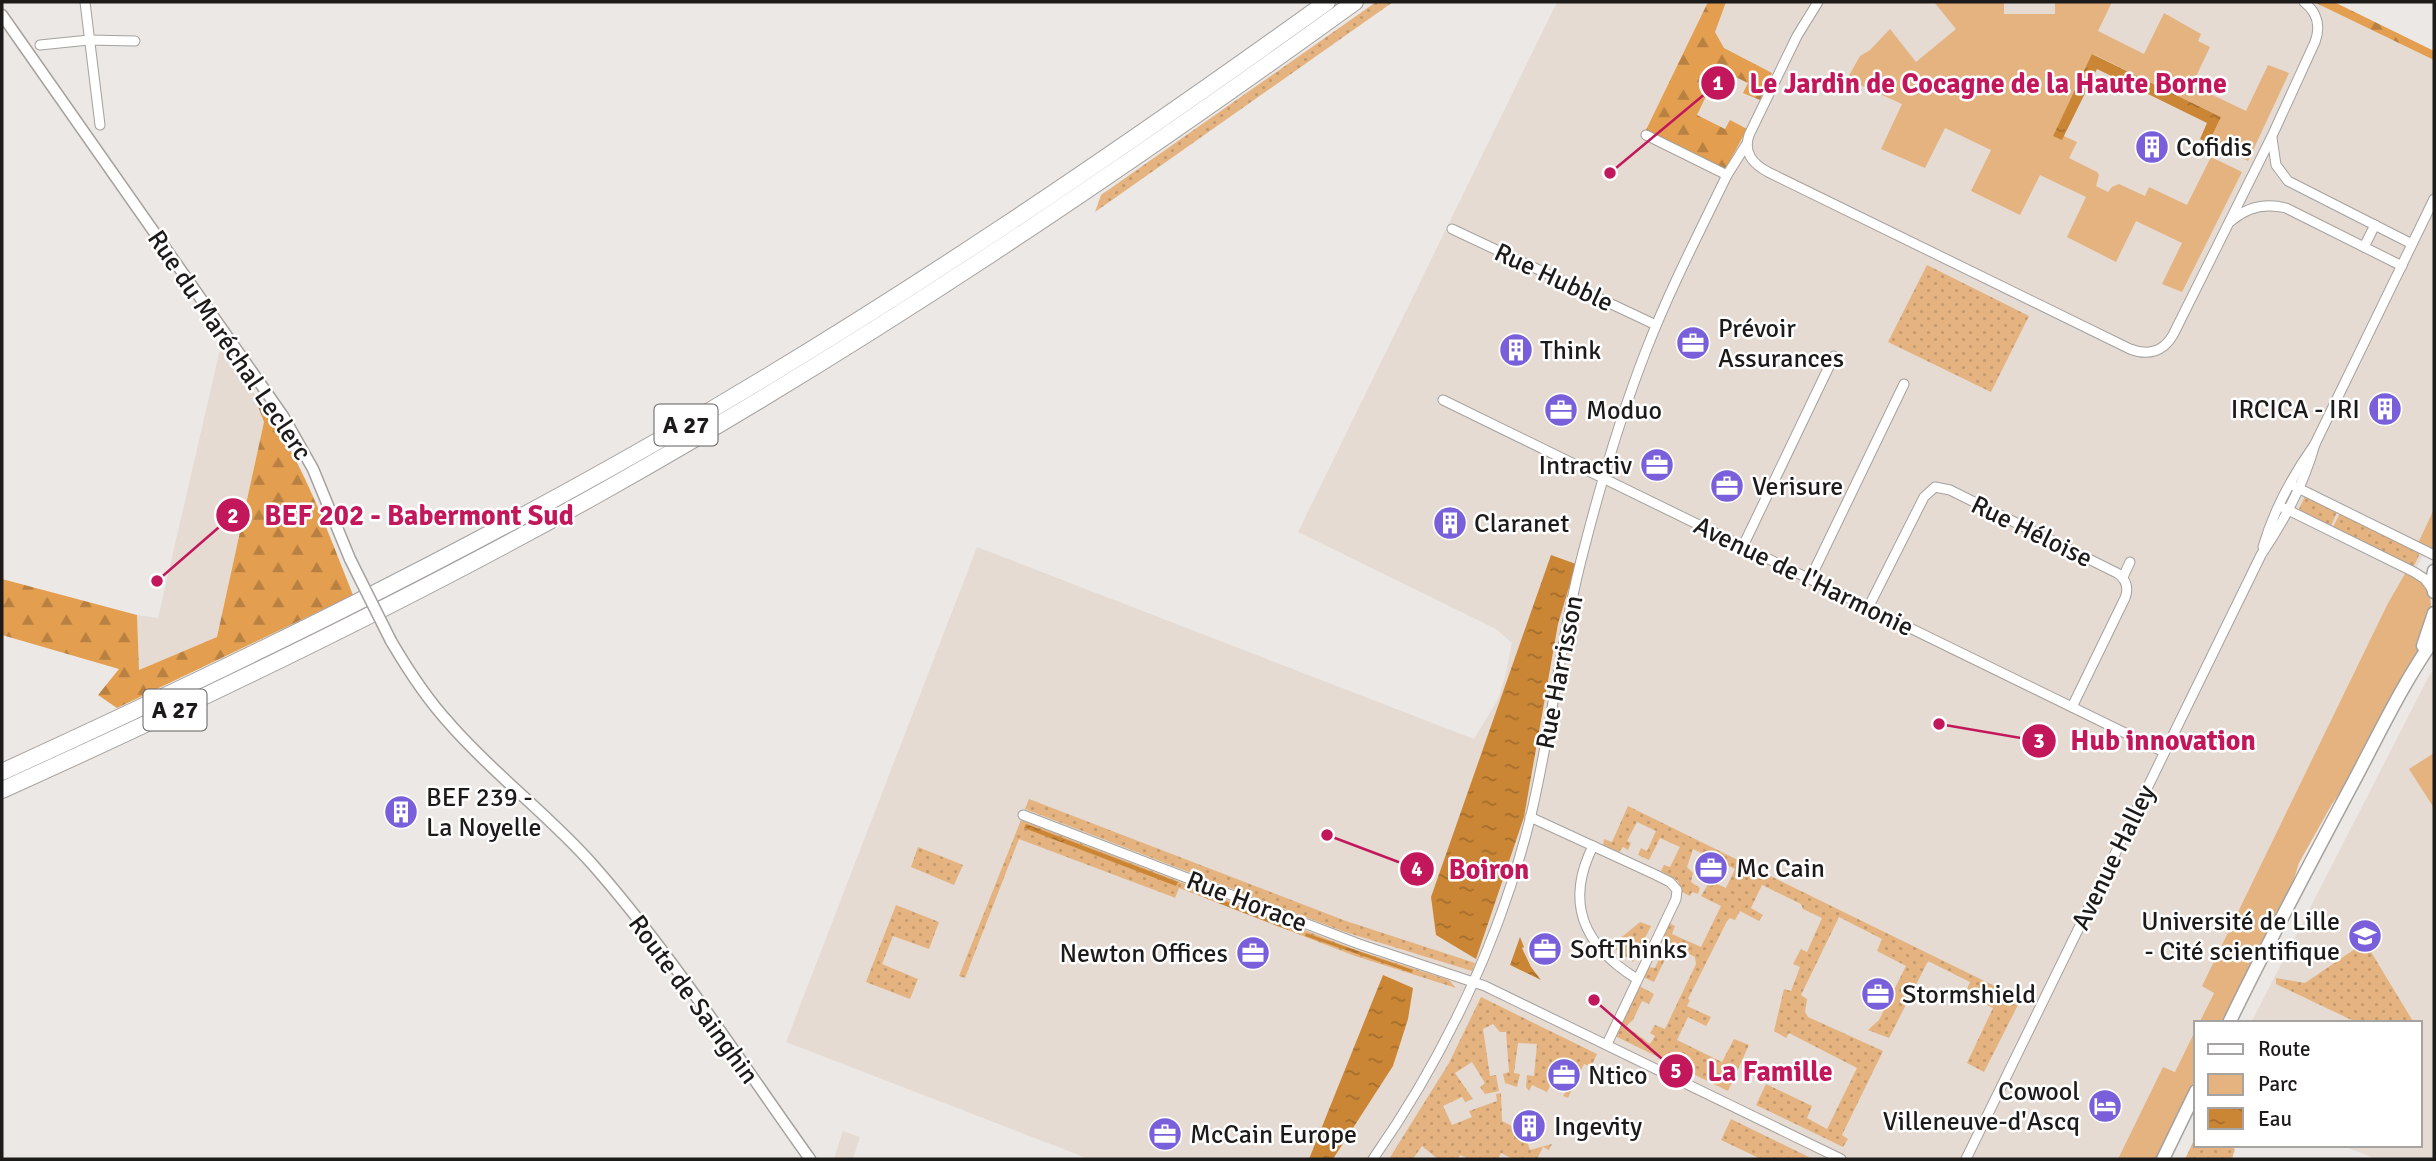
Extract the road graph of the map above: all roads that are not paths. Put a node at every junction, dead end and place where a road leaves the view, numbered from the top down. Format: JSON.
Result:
{"nodes":[{"id":1,"x":85,"y":2,"type":"edge"},
{"id":2,"x":1327,"y":2,"type":"edge"},
{"id":3,"x":1355,"y":2,"type":"edge"},
{"id":4,"x":1818,"y":2,"type":"edge"},
{"id":5,"x":2304,"y":2,"type":"edge"},
{"id":6,"x":2,"y":15,"type":"edge"},
{"id":7,"x":89,"y":40,"type":"junction"},
{"id":8,"x":135,"y":41,"type":"dead end"},
{"id":9,"x":40,"y":45,"type":"dead end"},
{"id":10,"x":100,"y":125,"type":"dead end"},
{"id":11,"x":1646,"y":135,"type":"dead end"},
{"id":12,"x":2272,"y":135,"type":"junction"},
{"id":13,"x":1746,"y":145,"type":"junction"},
{"id":14,"x":1727,"y":175,"type":"junction"},
{"id":15,"x":2434,"y":199,"type":"edge"},
{"id":16,"x":2375,"y":225,"type":"junction"},
{"id":17,"x":1452,"y":229,"type":"dead end"},
{"id":18,"x":2224,"y":230,"type":"junction"},
{"id":19,"x":2412,"y":244,"type":"junction"},
{"id":20,"x":2364,"y":247,"type":"junction"},
{"id":21,"x":2402,"y":266,"type":"junction"},
{"id":22,"x":1656,"y":325,"type":"junction"},
{"id":23,"x":1834,"y":356,"type":"dead end"},
{"id":24,"x":1904,"y":384,"type":"dead end"},
{"id":25,"x":1443,"y":400,"type":"dead end"},
{"id":26,"x":2315,"y":444,"type":"junction"},
{"id":27,"x":1604,"y":479,"type":"junction"},
{"id":28,"x":2299,"y":488,"type":"junction"},
{"id":29,"x":2287,"y":489,"type":"junction"},
{"id":30,"x":2282,"y":500,"type":"junction"},
{"id":31,"x":2287,"y":511,"type":"junction"},
{"id":32,"x":1743,"y":546,"type":"junction"},
{"id":33,"x":2261,"y":555,"type":"junction"},
{"id":34,"x":2434,"y":555,"type":"edge"},
{"id":35,"x":2130,"y":562,"type":"dead end"},
{"id":36,"x":2434,"y":570,"type":"edge"},
{"id":37,"x":2123,"y":577,"type":"junction"},
{"id":38,"x":1810,"y":579,"type":"junction"},
{"id":39,"x":2434,"y":591,"type":"edge"},
{"id":40,"x":1868,"y":608,"type":"junction"},
{"id":41,"x":2434,"y":613,"type":"edge"},
{"id":42,"x":2434,"y":639,"type":"edge"},
{"id":43,"x":2414,"y":669,"type":"junction"},
{"id":44,"x":2072,"y":707,"type":"junction"},
{"id":45,"x":2164,"y":752,"type":"junction"},
{"id":46,"x":2,"y":772,"type":"edge"},
{"id":47,"x":2,"y":790,"type":"edge"},
{"id":48,"x":1023,"y":815,"type":"dead end"},
{"id":49,"x":1530,"y":817,"type":"junction"},
{"id":50,"x":572,"y":844,"type":"joint"},
{"id":51,"x":1593,"y":846,"type":"junction"},
{"id":52,"x":1637,"y":979,"type":"junction"},
{"id":53,"x":1474,"y":982,"type":"junction"},
{"id":54,"x":2230,"y":1021,"type":"edge"},
{"id":55,"x":1607,"y":1044,"type":"junction"},
{"id":56,"x":2194,"y":1095,"type":"edge"},
{"id":57,"x":810,"y":1159,"type":"edge"},
{"id":58,"x":1373,"y":1159,"type":"edge"},
{"id":59,"x":1842,"y":1159,"type":"edge"},
{"id":60,"x":1966,"y":1159,"type":"edge"},
{"id":61,"x":2163,"y":1159,"type":"edge"}],
"edges":[{"from":1,"to":7,"type":"street"},
{"from":2,"to":46,"type":"highway","number":"A 27"},
{"from":3,"to":47,"type":"highway","number":"A 27"},
{"from":4,"to":13,"type":"street","name":"Rue Harrisson"},
{"from":5,"to":12,"type":"street"},
{"from":6,"to":50,"type":"street","name":"Rue du Maréchal Leclerc","bridge":true},
{"from":7,"to":8,"type":"street"},
{"from":7,"to":9,"type":"street"},
{"from":7,"to":10,"type":"street"},
{"from":11,"to":14,"type":"street"},
{"from":12,"to":16,"type":"street"},
{"from":12,"to":18,"type":"street"},
{"from":13,"to":14,"type":"street","name":"Rue Harrisson"},
{"from":13,"to":18,"type":"street"},
{"from":14,"to":22,"type":"street","name":"Rue Harrisson"},
{"from":15,"to":19,"type":"street","name":"Avenue Halley"},
{"from":16,"to":19,"type":"street"},
{"from":16,"to":20,"type":"street"},
{"from":17,"to":22,"type":"street","name":"Rue Hubble"},
{"from":18,"to":20,"type":"street"},
{"from":19,"to":21,"type":"street","name":"Avenue Halley"},
{"from":20,"to":21,"type":"street"},
{"from":21,"to":26,"type":"street","name":"Avenue Halley"},
{"from":22,"to":27,"type":"street","name":"Rue Harrisson"},
{"from":23,"to":32,"type":"street"},
{"from":24,"to":38,"type":"street"},
{"from":25,"to":27,"type":"street","name":"Avenue de l'Harmonie"},
{"from":26,"to":28,"type":"street","name":"Avenue Halley"},
{"from":26,"to":29,"type":"street","name":"Avenue Halley"},
{"from":27,"to":32,"type":"street","name":"Avenue de l'Harmonie"},
{"from":27,"to":49,"type":"street","name":"Rue Harrisson"},
{"from":28,"to":29,"type":"street"},
{"from":28,"to":31,"type":"street","name":"Avenue Halley"},
{"from":28,"to":34,"type":"street"},
{"from":29,"to":30,"type":"street","name":"Avenue Halley"},
{"from":30,"to":31,"type":"street"},
{"from":30,"to":33,"type":"street","name":"Avenue Halley"},
{"from":31,"to":33,"type":"street","name":"Avenue Halley"},
{"from":31,"to":39,"type":"street"},
{"from":32,"to":38,"type":"street","name":"Avenue de l'Harmonie"},
{"from":33,"to":45,"type":"street","name":"Avenue Halley"},
{"from":35,"to":37,"type":"street"},
{"from":36,"to":39,"type":"main road"},
{"from":37,"to":40,"type":"street","name":"Rue Héloise"},
{"from":37,"to":44,"type":"street","name":"Rue Héloise"},
{"from":38,"to":40,"type":"street","name":"Avenue de l'Harmonie"},
{"from":40,"to":44,"type":"street","name":"Avenue de l'Harmonie"},
{"from":41,"to":43,"type":"main road"},
{"from":42,"to":43,"type":"main road"},
{"from":43,"to":54,"type":"main road"},
{"from":44,"to":45,"type":"street","name":"Avenue de l'Harmonie"},
{"from":45,"to":60,"type":"street","name":"Avenue Halley"},
{"from":48,"to":53,"type":"street","name":"Rue Horace"},
{"from":49,"to":51,"type":"street"},
{"from":49,"to":53,"type":"street","name":"Rue Harrisson"},
{"from":50,"to":57,"type":"street","name":"Route de Sainghin"},
{"from":51,"to":52,"type":"street"},
{"from":51,"to":52,"type":"street"},
{"from":52,"to":55,"type":"street"},
{"from":53,"to":55,"type":"street","name":"Rue Horace"},
{"from":53,"to":58,"type":"street","name":"Rue Harrisson"},
{"from":55,"to":59,"type":"street","name":"Rue Horace"},
{"from":56,"to":61,"type":"main road"}]}
